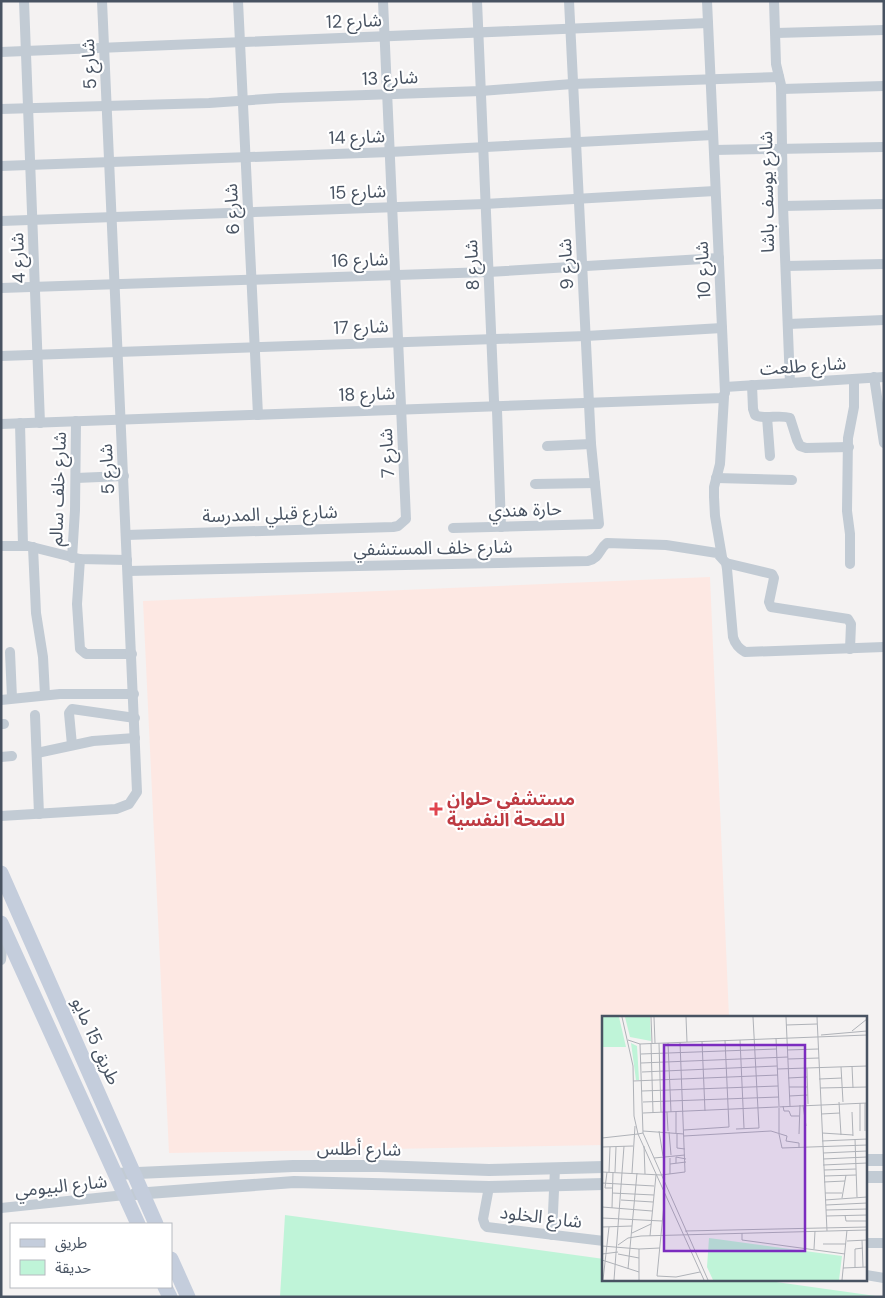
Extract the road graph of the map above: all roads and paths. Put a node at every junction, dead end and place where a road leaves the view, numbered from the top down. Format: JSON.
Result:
{"nodes":[{"id":1,"x":24,"y":1,"type":"edge"},
{"id":2,"x":102,"y":1,"type":"edge"},
{"id":3,"x":238,"y":1,"type":"edge"},
{"id":4,"x":382,"y":1,"type":"edge"},
{"id":5,"x":477,"y":1,"type":"edge"},
{"id":6,"x":569,"y":1,"type":"edge"},
{"id":7,"x":707,"y":1,"type":"edge"},
{"id":8,"x":774,"y":1,"type":"edge"},
{"id":9,"x":708,"y":23,"type":"junction"},
{"id":10,"x":570,"y":29,"type":"junction"},
{"id":11,"x":884,"y":30,"type":"edge"},
{"id":12,"x":478,"y":32,"type":"junction"},
{"id":13,"x":776,"y":33,"type":"junction"},
{"id":14,"x":384,"y":36,"type":"junction"},
{"id":15,"x":240,"y":42,"type":"junction"},
{"id":16,"x":104,"y":48,"type":"junction"},
{"id":17,"x":26,"y":51,"type":"junction"},
{"id":18,"x":1,"y":52,"type":"edge"},
{"id":19,"x":779,"y":77,"type":"junction"},
{"id":20,"x":710,"y":78,"type":"junction"},
{"id":21,"x":572,"y":84,"type":"junction"},
{"id":22,"x":884,"y":86,"type":"edge"},
{"id":23,"x":782,"y":89,"type":"junction"},
{"id":24,"x":481,"y":91,"type":"junction"},
{"id":25,"x":387,"y":94,"type":"junction"},
{"id":26,"x":244,"y":101,"type":"junction"},
{"id":27,"x":107,"y":106,"type":"junction"},
{"id":28,"x":1,"y":108,"type":"edge"},
{"id":29,"x":28,"y":108,"type":"junction"},
{"id":30,"x":713,"y":134,"type":"junction"},
{"id":31,"x":575,"y":141,"type":"junction"},
{"id":32,"x":483,"y":146,"type":"junction"},
{"id":33,"x":884,"y":147,"type":"edge"},
{"id":34,"x":782,"y":148,"type":"junction"},
{"id":35,"x":714,"y":150,"type":"junction"},
{"id":36,"x":390,"y":152,"type":"junction"},
{"id":37,"x":246,"y":157,"type":"junction"},
{"id":38,"x":109,"y":162,"type":"junction"},
{"id":39,"x":30,"y":165,"type":"junction"},
{"id":40,"x":1,"y":166,"type":"edge"},
{"id":41,"x":715,"y":191,"type":"junction"},
{"id":42,"x":578,"y":198,"type":"junction"},
{"id":43,"x":486,"y":204,"type":"junction"},
{"id":44,"x":884,"y":204,"type":"edge"},
{"id":45,"x":783,"y":206,"type":"junction"},
{"id":46,"x":392,"y":207,"type":"junction"},
{"id":47,"x":248,"y":212,"type":"junction"},
{"id":48,"x":112,"y":217,"type":"junction"},
{"id":49,"x":32,"y":220,"type":"junction"},
{"id":50,"x":1,"y":221,"type":"edge"},
{"id":51,"x":719,"y":258,"type":"junction"},
{"id":52,"x":884,"y":264,"type":"edge"},
{"id":53,"x":582,"y":266,"type":"junction"},
{"id":54,"x":786,"y":266,"type":"junction"},
{"id":55,"x":488,"y":272,"type":"junction"},
{"id":56,"x":396,"y":275,"type":"junction"},
{"id":57,"x":252,"y":280,"type":"junction"},
{"id":58,"x":115,"y":284,"type":"junction"},
{"id":59,"x":35,"y":287,"type":"junction"},
{"id":60,"x":1,"y":288,"type":"edge"},
{"id":61,"x":884,"y":320,"type":"edge"},
{"id":62,"x":788,"y":324,"type":"junction"},
{"id":63,"x":722,"y":328,"type":"junction"},
{"id":64,"x":586,"y":336,"type":"junction"},
{"id":65,"x":491,"y":339,"type":"junction"},
{"id":66,"x":398,"y":342,"type":"junction"},
{"id":67,"x":255,"y":347,"type":"junction"},
{"id":68,"x":118,"y":352,"type":"junction"},
{"id":69,"x":38,"y":354,"type":"junction"},
{"id":70,"x":1,"y":356,"type":"edge"},
{"id":71,"x":879,"y":377,"type":"edge"},
{"id":72,"x":854,"y":379,"type":"junction"},
{"id":73,"x":790,"y":383,"type":"junction"},
{"id":74,"x":752,"y":385,"type":"junction"},
{"id":75,"x":725,"y":392,"type":"junction"},
{"id":76,"x":589,"y":402,"type":"junction"},
{"id":77,"x":496,"y":406,"type":"junction"},
{"id":78,"x":401,"y":409,"type":"junction"},
{"id":79,"x":258,"y":415,"type":"junction"},
{"id":80,"x":768,"y":417,"type":"junction"},
{"id":81,"x":121,"y":420,"type":"junction"},
{"id":82,"x":76,"y":421,"type":"junction"},
{"id":83,"x":20,"y":423,"type":"junction"},
{"id":84,"x":40,"y":423,"type":"junction"},
{"id":85,"x":1,"y":424,"type":"edge"},
{"id":86,"x":884,"y":443,"type":"edge"},
{"id":87,"x":591,"y":444,"type":"junction"},
{"id":88,"x":547,"y":446,"type":"dead end"},
{"id":89,"x":849,"y":446,"type":"junction"},
{"id":90,"x":770,"y":456,"type":"dead end"},
{"id":91,"x":124,"y":476,"type":"junction"},
{"id":92,"x":76,"y":478,"type":"junction"},
{"id":93,"x":716,"y":478,"type":"junction"},
{"id":94,"x":792,"y":480,"type":"dead end"},
{"id":95,"x":595,"y":483,"type":"junction"},
{"id":96,"x":535,"y":484,"type":"dead end"},
{"id":97,"x":406,"y":513,"type":"joint"},
{"id":98,"x":599,"y":524,"type":"joint"},
{"id":99,"x":501,"y":526,"type":"junction"},
{"id":100,"x":452,"y":528,"type":"dead end"},
{"id":101,"x":126,"y":535,"type":"junction"},
{"id":102,"x":1,"y":546,"type":"edge"},
{"id":103,"x":28,"y":546,"type":"junction"},
{"id":104,"x":76,"y":558,"type":"junction"},
{"id":105,"x":127,"y":560,"type":"junction"},
{"id":106,"x":724,"y":560,"type":"junction"},
{"id":107,"x":850,"y":564,"type":"dead end"},
{"id":108,"x":128,"y":571,"type":"junction"},
{"id":109,"x":884,"y":647,"type":"edge"},
{"id":110,"x":850,"y":649,"type":"junction"},
{"id":111,"x":10,"y":652,"type":"dead end"},
{"id":112,"x":132,"y":654,"type":"junction"},
{"id":113,"x":134,"y":694,"type":"junction"},
{"id":114,"x":45,"y":695,"type":"junction"},
{"id":115,"x":7,"y":699,"type":"edge"},
{"id":116,"x":35,"y":715,"type":"dead end"},
{"id":117,"x":134,"y":718,"type":"junction"},
{"id":118,"x":136,"y":738,"type":"junction"},
{"id":119,"x":72,"y":745,"type":"junction"},
{"id":120,"x":36,"y":753,"type":"junction"},
{"id":121,"x":39,"y":814,"type":"junction"},
{"id":122,"x":1,"y":816,"type":"edge"},
{"id":123,"x":1,"y":873,"type":"edge"},
{"id":124,"x":2,"y":926,"type":"edge"},
{"id":125,"x":1,"y":960,"type":"edge"},
{"id":126,"x":868,"y":1160,"type":"edge"},
{"id":127,"x":884,"y":1160,"type":"edge"},
{"id":128,"x":602,"y":1167,"type":"edge"},
{"id":129,"x":555,"y":1168,"type":"junction"},
{"id":130,"x":133,"y":1173,"type":"junction"},
{"id":131,"x":115,"y":1174,"type":"junction"},
{"id":132,"x":868,"y":1177,"type":"edge"},
{"id":133,"x":884,"y":1177,"type":"edge"},
{"id":134,"x":602,"y":1184,"type":"edge"},
{"id":135,"x":555,"y":1186,"type":"junction"},
{"id":136,"x":489,"y":1187,"type":"junction"},
{"id":137,"x":142,"y":1193,"type":"junction"},
{"id":138,"x":125,"y":1196,"type":"junction"},
{"id":139,"x":1,"y":1208,"type":"edge"},
{"id":140,"x":138,"y":1223,"type":"edge"},
{"id":141,"x":156,"y":1223,"type":"edge"},
{"id":142,"x":552,"y":1235,"type":"junction"},
{"id":143,"x":602,"y":1241,"type":"edge"},
{"id":144,"x":868,"y":1243,"type":"edge"},
{"id":145,"x":884,"y":1243,"type":"edge"},
{"id":146,"x":172,"y":1260,"type":"edge"},
{"id":147,"x":868,"y":1275,"type":"edge"},
{"id":148,"x":884,"y":1278,"type":"edge"},
{"id":149,"x":188,"y":1297,"type":"edge"}],
"edges":[{"from":1,"to":17,"type":"street","name":"شارع 4"},
{"from":2,"to":16,"type":"street","name":"شارع 5"},
{"from":3,"to":15,"type":"street","name":"شارع 6"},
{"from":4,"to":14,"type":"street","name":"شارع 7"},
{"from":5,"to":12,"type":"street","name":"شارع 8"},
{"from":6,"to":10,"type":"street","name":"شارع 9"},
{"from":7,"to":9,"type":"street","name":"شارع 10"},
{"from":8,"to":13,"type":"street","name":"شارع يوسف باشا"},
{"from":9,"to":10,"type":"street","name":"شارع 12"},
{"from":9,"to":20,"type":"street","name":"شارع 10"},
{"from":10,"to":12,"type":"street","name":"شارع 12"},
{"from":10,"to":21,"type":"street","name":"شارع 9"},
{"from":11,"to":13,"type":"street"},
{"from":12,"to":14,"type":"street","name":"شارع 12"},
{"from":12,"to":24,"type":"street","name":"شارع 8"},
{"from":13,"to":19,"type":"street","name":"شارع يوسف باشا"},
{"from":14,"to":15,"type":"street","name":"شارع 12"},
{"from":14,"to":25,"type":"street","name":"شارع 7"},
{"from":15,"to":16,"type":"street","name":"شارع 12"},
{"from":15,"to":26,"type":"street","name":"شارع 6"},
{"from":16,"to":17,"type":"street","name":"شارع 12"},
{"from":16,"to":27,"type":"street","name":"شارع 5"},
{"from":17,"to":18,"type":"street","name":"شارع 12"},
{"from":17,"to":29,"type":"street","name":"شارع 4"},
{"from":19,"to":20,"type":"street","name":"شارع 13"},
{"from":19,"to":23,"type":"street","name":"شارع يوسف باشا"},
{"from":20,"to":21,"type":"street","name":"شارع 13"},
{"from":20,"to":30,"type":"street","name":"شارع 10"},
{"from":21,"to":24,"type":"street","name":"شارع 13"},
{"from":21,"to":31,"type":"street","name":"شارع 9"},
{"from":22,"to":23,"type":"street"},
{"from":23,"to":34,"type":"street","name":"شارع يوسف باشا"},
{"from":24,"to":25,"type":"street","name":"شارع 13"},
{"from":24,"to":32,"type":"street","name":"شارع 8"},
{"from":25,"to":26,"type":"street","name":"شارع 13"},
{"from":25,"to":36,"type":"street","name":"شارع 7"},
{"from":26,"to":27,"type":"street","name":"شارع 13"},
{"from":26,"to":37,"type":"street","name":"شارع 6"},
{"from":27,"to":29,"type":"street","name":"شارع 13"},
{"from":27,"to":38,"type":"street","name":"شارع 5"},
{"from":28,"to":29,"type":"street","name":"شارع 13"},
{"from":29,"to":39,"type":"street","name":"شارع 4"},
{"from":30,"to":31,"type":"street","name":"شارع 14"},
{"from":30,"to":35,"type":"street","name":"شارع 10"},
{"from":31,"to":32,"type":"street","name":"شارع 14"},
{"from":31,"to":42,"type":"street","name":"شارع 9"},
{"from":32,"to":36,"type":"street","name":"شارع 14"},
{"from":32,"to":43,"type":"street","name":"شارع 8"},
{"from":33,"to":34,"type":"street"},
{"from":34,"to":35,"type":"street"},
{"from":34,"to":45,"type":"street","name":"شارع يوسف باشا"},
{"from":35,"to":41,"type":"street","name":"شارع 10"},
{"from":36,"to":37,"type":"street","name":"شارع 14"},
{"from":36,"to":46,"type":"street","name":"شارع 7"},
{"from":37,"to":38,"type":"street","name":"شارع 14"},
{"from":37,"to":47,"type":"street","name":"شارع 6"},
{"from":38,"to":39,"type":"street","name":"شارع 14"},
{"from":38,"to":48,"type":"street","name":"شارع 5"},
{"from":39,"to":40,"type":"street","name":"شارع 14"},
{"from":39,"to":49,"type":"street","name":"شارع 4"},
{"from":41,"to":42,"type":"street","name":"شارع 15"},
{"from":41,"to":51,"type":"street","name":"شارع 10"},
{"from":42,"to":43,"type":"street","name":"شارع 15"},
{"from":42,"to":53,"type":"street","name":"شارع 9"},
{"from":43,"to":46,"type":"street","name":"شارع 15"},
{"from":43,"to":55,"type":"street","name":"شارع 8"},
{"from":44,"to":45,"type":"street"},
{"from":45,"to":54,"type":"street","name":"شارع يوسف باشا"},
{"from":46,"to":47,"type":"street","name":"شارع 15"},
{"from":46,"to":56,"type":"street","name":"شارع 7"},
{"from":47,"to":48,"type":"street","name":"شارع 15"},
{"from":47,"to":57,"type":"street","name":"شارع 6"},
{"from":48,"to":49,"type":"street","name":"شارع 15"},
{"from":48,"to":58,"type":"street","name":"شارع 5"},
{"from":49,"to":50,"type":"street","name":"شارع 15"},
{"from":49,"to":59,"type":"street","name":"شارع 4"},
{"from":51,"to":53,"type":"street","name":"شارع 16"},
{"from":51,"to":63,"type":"street","name":"شارع 10"},
{"from":52,"to":54,"type":"street"},
{"from":53,"to":55,"type":"street","name":"شارع 16"},
{"from":53,"to":64,"type":"street","name":"شارع 9"},
{"from":54,"to":62,"type":"street","name":"شارع يوسف باشا"},
{"from":55,"to":56,"type":"street","name":"شارع 16"},
{"from":55,"to":65,"type":"street","name":"شارع 8"},
{"from":56,"to":57,"type":"street","name":"شارع 16"},
{"from":56,"to":66,"type":"street","name":"شارع 7"},
{"from":57,"to":58,"type":"street","name":"شارع 16"},
{"from":57,"to":67,"type":"street","name":"شارع 6"},
{"from":58,"to":59,"type":"street","name":"شارع 16"},
{"from":58,"to":68,"type":"street","name":"شارع 5"},
{"from":59,"to":60,"type":"street","name":"شارع 16"},
{"from":59,"to":69,"type":"street","name":"شارع 4"},
{"from":61,"to":62,"type":"street"},
{"from":62,"to":73,"type":"street","name":"شارع يوسف باشا"},
{"from":63,"to":64,"type":"street","name":"شارع 17"},
{"from":63,"to":75,"type":"street","name":"شارع 10"},
{"from":64,"to":65,"type":"street","name":"شارع 17"},
{"from":64,"to":76,"type":"street","name":"شارع 9"},
{"from":65,"to":66,"type":"street","name":"شارع 17"},
{"from":65,"to":77,"type":"street","name":"شارع 8"},
{"from":66,"to":67,"type":"street","name":"شارع 17"},
{"from":66,"to":78,"type":"street","name":"شارع 7"},
{"from":67,"to":68,"type":"street","name":"شارع 17"},
{"from":67,"to":79,"type":"street","name":"شارع 6"},
{"from":68,"to":69,"type":"street","name":"شارع 17"},
{"from":68,"to":81,"type":"street","name":"شارع 5"},
{"from":69,"to":70,"type":"street","name":"شارع 17"},
{"from":69,"to":84,"type":"street","name":"شارع 4"},
{"from":71,"to":72,"type":"street","name":"شارع طلعت"},
{"from":71,"to":86,"type":"street"},
{"from":72,"to":73,"type":"street","name":"شارع طلعت"},
{"from":72,"to":89,"type":"street"},
{"from":73,"to":74,"type":"street","name":"شارع طلعت"},
{"from":74,"to":75,"type":"street","name":"شارع طلعت"},
{"from":74,"to":80,"type":"street"},
{"from":75,"to":76,"type":"street","name":"شارع 18"},
{"from":75,"to":93,"type":"street","name":"شارع 10"},
{"from":76,"to":77,"type":"street","name":"شارع 18"},
{"from":76,"to":87,"type":"street","name":"شارع 9"},
{"from":77,"to":78,"type":"street","name":"شارع 18"},
{"from":77,"to":99,"type":"street","name":"شارع 8"},
{"from":78,"to":79,"type":"street","name":"شارع 18"},
{"from":78,"to":97,"type":"street","name":"شارع 7"},
{"from":79,"to":81,"type":"street","name":"شارع 18"},
{"from":80,"to":89,"type":"street"},
{"from":80,"to":90,"type":"street"},
{"from":81,"to":82,"type":"street","name":"شارع 18"},
{"from":81,"to":91,"type":"street","name":"شارع 5"},
{"from":82,"to":84,"type":"street","name":"شارع 18"},
{"from":82,"to":92,"type":"street","name":"شارع خلف سالم"},
{"from":83,"to":84,"type":"street","name":"شارع 18"},
{"from":83,"to":85,"type":"street","name":"شارع 18"},
{"from":83,"to":103,"type":"street"},
{"from":87,"to":88,"type":"street"},
{"from":87,"to":95,"type":"street","name":"شارع 9"},
{"from":89,"to":107,"type":"street"},
{"from":91,"to":92,"type":"street"},
{"from":91,"to":101,"type":"street","name":"شارع 5"},
{"from":92,"to":104,"type":"street","name":"شارع خلف سالم"},
{"from":93,"to":94,"type":"street"},
{"from":93,"to":106,"type":"street","name":"شارع 10"},
{"from":95,"to":96,"type":"street"},
{"from":95,"to":98,"type":"street","name":"شارع 9"},
{"from":97,"to":101,"type":"street","name":"شارع قبلي المدرسة"},
{"from":98,"to":99,"type":"street","name":"حارة هندي"},
{"from":99,"to":100,"type":"street","name":"حارة هندي"},
{"from":101,"to":105,"type":"street","name":"شارع 5"},
{"from":102,"to":103,"type":"street"},
{"from":103,"to":104,"type":"street"},
{"from":103,"to":114,"type":"street"},
{"from":104,"to":105,"type":"street"},
{"from":104,"to":112,"type":"street","name":"شارع خلف سالم"},
{"from":105,"to":108,"type":"street","name":"شارع 5"},
{"from":106,"to":108,"type":"street","name":"شارع خلف المستشفي"},
{"from":106,"to":110,"type":"street","name":"شارع خلف المستشفي"},
{"from":106,"to":110,"type":"street"},
{"from":108,"to":112,"type":"street","name":"شارع 5"},
{"from":109,"to":110,"type":"street"},
{"from":111,"to":115,"type":"street"},
{"from":112,"to":113,"type":"street","name":"شارع 5"},
{"from":113,"to":114,"type":"street"},
{"from":113,"to":117,"type":"street","name":"شارع 5"},
{"from":114,"to":115,"type":"street"},
{"from":116,"to":120,"type":"street"},
{"from":117,"to":118,"type":"street","name":"شارع 5"},
{"from":117,"to":119,"type":"street"},
{"from":118,"to":119,"type":"street"},
{"from":118,"to":121,"type":"street","name":"شارع 5"},
{"from":119,"to":120,"type":"street"},
{"from":120,"to":121,"type":"street"},
{"from":121,"to":122,"type":"street","name":"شارع 5"},
{"from":123,"to":130,"type":"main road","name":"طريق 15 مايو"},
{"from":124,"to":125,"type":"street"},
{"from":124,"to":131,"type":"main road"},
{"from":126,"to":127,"type":"street"},
{"from":128,"to":129,"type":"street","name":"شارع أطلس"},
{"from":129,"to":130,"type":"street","name":"شارع أطلس"},
{"from":129,"to":135,"type":"street"},
{"from":130,"to":131,"type":"street","name":"شارع أطلس"},
{"from":130,"to":137,"type":"main road","name":"طريق 15 مايو"},
{"from":131,"to":138,"type":"main road"},
{"from":132,"to":133,"type":"street"},
{"from":134,"to":135,"type":"street","name":"شارع أطلس"},
{"from":135,"to":136,"type":"street","name":"شارع أطلس"},
{"from":135,"to":142,"type":"street"},
{"from":136,"to":137,"type":"street","name":"شارع أطلس"},
{"from":136,"to":142,"type":"street","name":"شارع الخلود"},
{"from":137,"to":138,"type":"street","name":"شارع أطلس"},
{"from":137,"to":141,"type":"main road","name":"طريق 15 مايو"},
{"from":138,"to":139,"type":"street","name":"شارع البيومي"},
{"from":138,"to":140,"type":"main road"},
{"from":142,"to":143,"type":"street","name":"شارع الخلود"},
{"from":144,"to":145,"type":"street"},
{"from":146,"to":149,"type":"main road"},
{"from":147,"to":148,"type":"street"}]}
